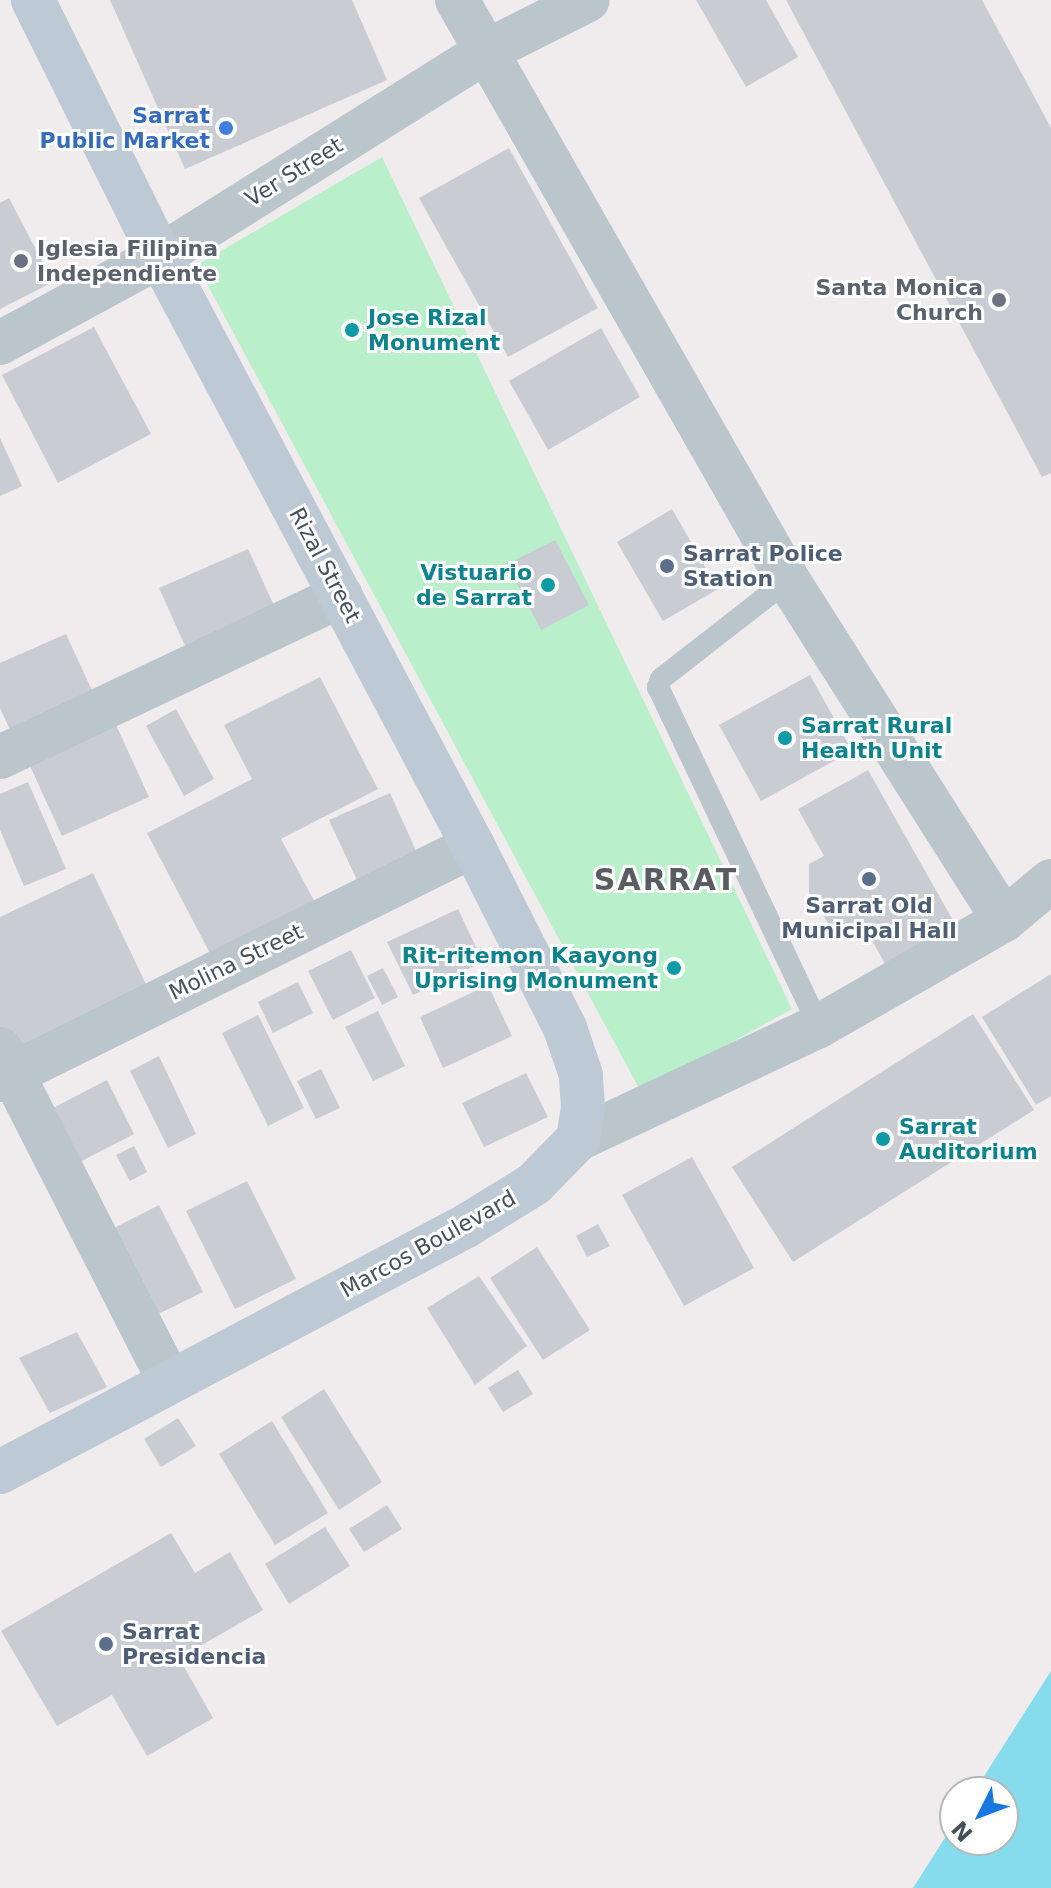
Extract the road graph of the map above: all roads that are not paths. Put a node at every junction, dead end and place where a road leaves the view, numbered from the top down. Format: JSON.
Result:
{"nodes":[{"id":1,"x":33,"y":0,"type":"edge"},
{"id":2,"x":457,"y":0,"type":"edge"},
{"id":3,"x":588,"y":0,"type":"edge"},
{"id":4,"x":485,"y":52,"type":"junction"},
{"id":5,"x":160,"y":256,"type":"junction"},
{"id":6,"x":0,"y":343,"type":"edge"},
{"id":7,"x":788,"y":580,"type":"junction"},
{"id":8,"x":341,"y":596,"type":"junction"},
{"id":9,"x":0,"y":757,"type":"edge"},
{"id":10,"x":473,"y":846,"type":"junction"},
{"id":11,"x":1051,"y":881,"type":"edge"},
{"id":12,"x":1004,"y":920,"type":"junction"},
{"id":13,"x":819,"y":1026,"type":"junction"},
{"id":14,"x":4,"y":1067,"type":"edge"},
{"id":15,"x":578,"y":1139,"type":"junction"},
{"id":16,"x":169,"y":1381,"type":"junction"},
{"id":17,"x":0,"y":1472,"type":"edge"}],
"edges":[{"from":1,"to":5,"type":"main road","name":"Rizal Street"},
{"from":2,"to":4,"type":"street"},
{"from":3,"to":4,"type":"street","name":"Ver Street"},
{"from":4,"to":5,"type":"street","name":"Ver Street"},
{"from":4,"to":7,"type":"street"},
{"from":5,"to":6,"type":"street","name":"Ver Street"},
{"from":5,"to":8,"type":"main road","name":"Rizal Street"},
{"from":7,"to":12,"type":"street"},
{"from":7,"to":13,"type":"lane"},
{"from":8,"to":9,"type":"street"},
{"from":8,"to":10,"type":"main road","name":"Rizal Street"},
{"from":10,"to":14,"type":"street","name":"Molina Street"},
{"from":10,"to":15,"type":"main road","name":"Rizal Street"},
{"from":11,"to":12,"type":"street","name":"Marcos Boulevard"},
{"from":12,"to":13,"type":"street","name":"Marcos Boulevard"},
{"from":13,"to":15,"type":"street","name":"Marcos Boulevard"},
{"from":14,"to":16,"type":"street"},
{"from":15,"to":16,"type":"main road","name":"Marcos Boulevard"},
{"from":16,"to":17,"type":"main road","name":"Marcos Boulevard"}]}
